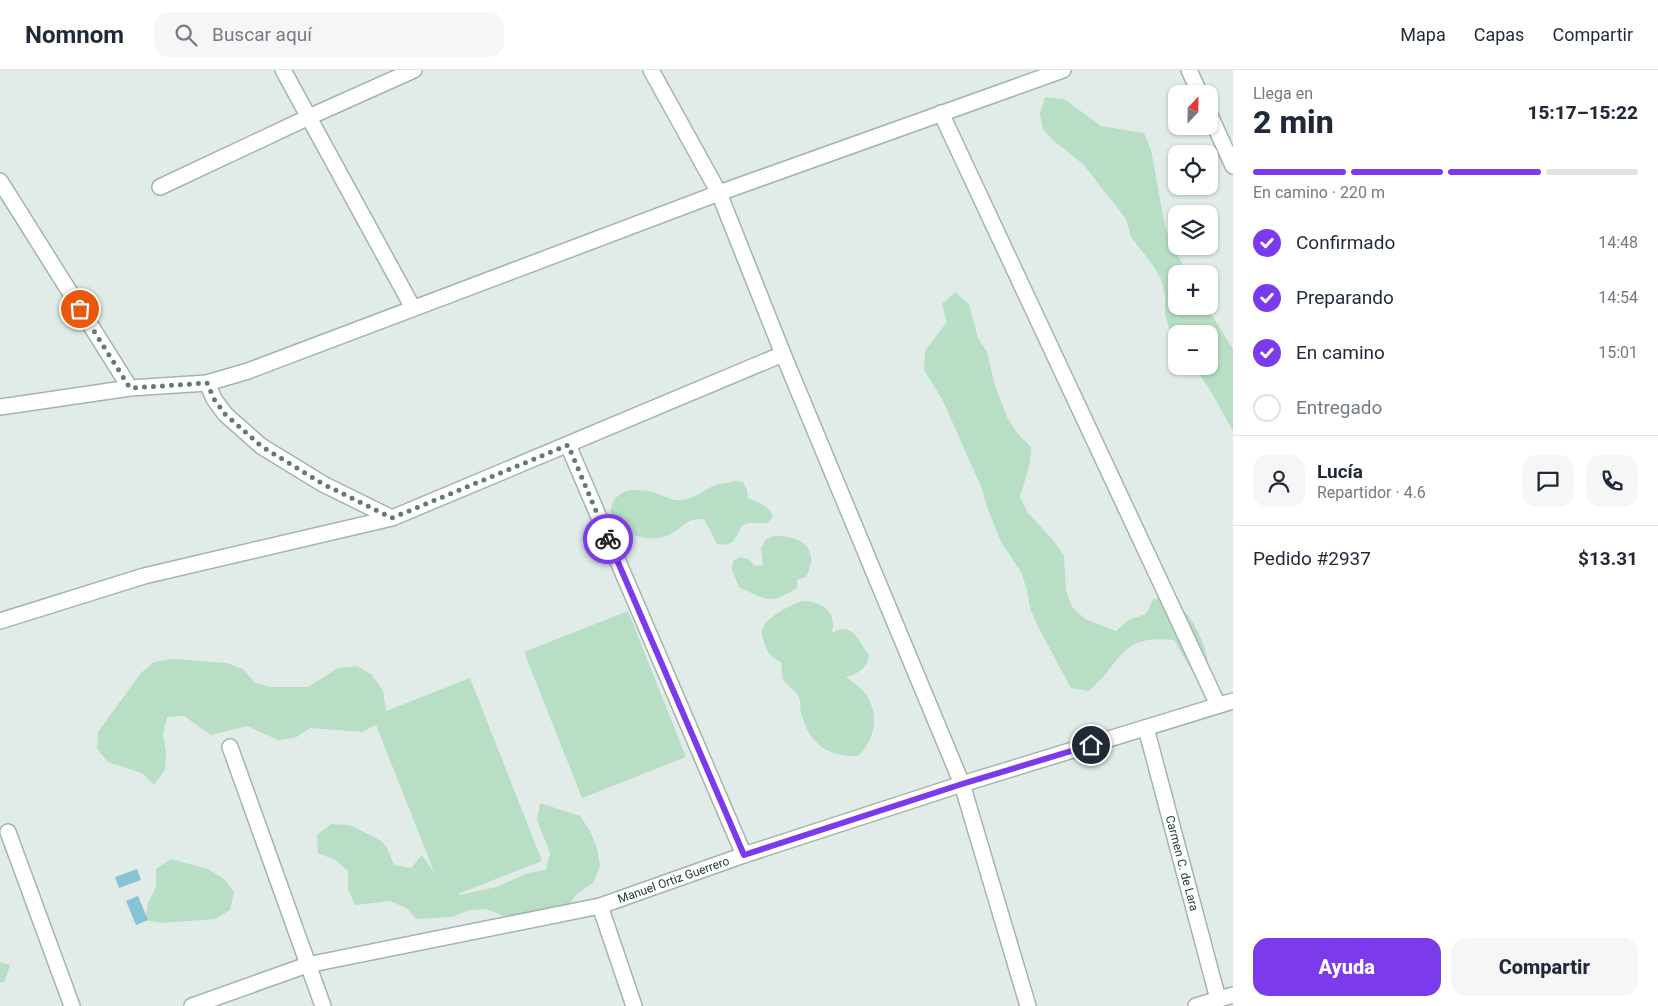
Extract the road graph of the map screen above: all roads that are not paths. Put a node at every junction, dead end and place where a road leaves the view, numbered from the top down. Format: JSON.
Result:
{"nodes":[{"id":1,"x":283,"y":70,"type":"edge"},
{"id":2,"x":414,"y":70,"type":"edge"},
{"id":3,"x":651,"y":70,"type":"edge"},
{"id":4,"x":1063,"y":70,"type":"edge"},
{"id":5,"x":1189,"y":70,"type":"edge"},
{"id":6,"x":1196,"y":85,"type":"edge"},
{"id":7,"x":941,"y":113,"type":"junction"},
{"id":8,"x":309,"y":117,"type":"junction"},
{"id":9,"x":1218,"y":134,"type":"edge"},
{"id":10,"x":1233,"y":166,"type":"edge"},
{"id":11,"x":0,"y":181,"type":"edge"},
{"id":12,"x":160,"y":187,"type":"dead end"},
{"id":13,"x":720,"y":193,"type":"junction"},
{"id":14,"x":413,"y":308,"type":"junction"},
{"id":15,"x":783,"y":354,"type":"junction"},
{"id":16,"x":207,"y":383,"type":"junction"},
{"id":17,"x":130,"y":388,"type":"junction"},
{"id":18,"x":0,"y":407,"type":"edge"},
{"id":19,"x":568,"y":445,"type":"junction"},
{"id":20,"x":392,"y":518,"type":"junction"},
{"id":21,"x":0,"y":621,"type":"edge"},
{"id":22,"x":1233,"y":701,"type":"edge"},
{"id":23,"x":1218,"y":706,"type":"junction"},
{"id":24,"x":1146,"y":728,"type":"junction"},
{"id":25,"x":230,"y":747,"type":"dead end"},
{"id":26,"x":962,"y":784,"type":"junction"},
{"id":27,"x":8,"y":832,"type":"dead end"},
{"id":28,"x":744,"y":855,"type":"junction"},
{"id":29,"x":600,"y":906,"type":"junction"},
{"id":30,"x":307,"y":965,"type":"junction"},
{"id":31,"x":1233,"y":995,"type":"edge"},
{"id":32,"x":1218,"y":999,"type":"junction"},
{"id":33,"x":72,"y":1006,"type":"edge"},
{"id":34,"x":192,"y":1006,"type":"edge"},
{"id":35,"x":323,"y":1006,"type":"edge"},
{"id":36,"x":634,"y":1006,"type":"edge"},
{"id":37,"x":1028,"y":1006,"type":"edge"},
{"id":38,"x":1196,"y":1006,"type":"edge"}],
"edges":[{"from":1,"to":8,"type":"street"},
{"from":2,"to":8,"type":"street"},
{"from":3,"to":13,"type":"street"},
{"from":4,"to":7,"type":"street"},
{"from":5,"to":6,"type":"street"},
{"from":7,"to":13,"type":"street"},
{"from":7,"to":23,"type":"street"},
{"from":8,"to":12,"type":"street"},
{"from":8,"to":14,"type":"street"},
{"from":9,"to":10,"type":"street"},
{"from":11,"to":17,"type":"street"},
{"from":13,"to":14,"type":"street"},
{"from":13,"to":15,"type":"street"},
{"from":14,"to":16,"type":"street"},
{"from":15,"to":19,"type":"street"},
{"from":15,"to":26,"type":"street"},
{"from":16,"to":17,"type":"street"},
{"from":16,"to":20,"type":"street"},
{"from":17,"to":18,"type":"street"},
{"from":19,"to":20,"type":"street"},
{"from":19,"to":28,"type":"street"},
{"from":20,"to":21,"type":"street"},
{"from":22,"to":23,"type":"street","name":"Manuel Ortiz Guerrero"},
{"from":23,"to":24,"type":"street","name":"Manuel Ortiz Guerrero"},
{"from":24,"to":26,"type":"street","name":"Manuel Ortiz Guerrero"},
{"from":24,"to":32,"type":"street","name":"Carmen C. de Lara"},
{"from":25,"to":30,"type":"street"},
{"from":26,"to":28,"type":"street","name":"Manuel Ortiz Guerrero"},
{"from":26,"to":37,"type":"street"},
{"from":27,"to":33,"type":"street"},
{"from":28,"to":29,"type":"street","name":"Manuel Ortiz Guerrero"},
{"from":29,"to":30,"type":"street","name":"Manuel Ortiz Guerrero"},
{"from":29,"to":36,"type":"street"},
{"from":30,"to":34,"type":"street","name":"Manuel Ortiz Guerrero"},
{"from":30,"to":35,"type":"street"},
{"from":31,"to":32,"type":"street"},
{"from":32,"to":38,"type":"street"}]}
